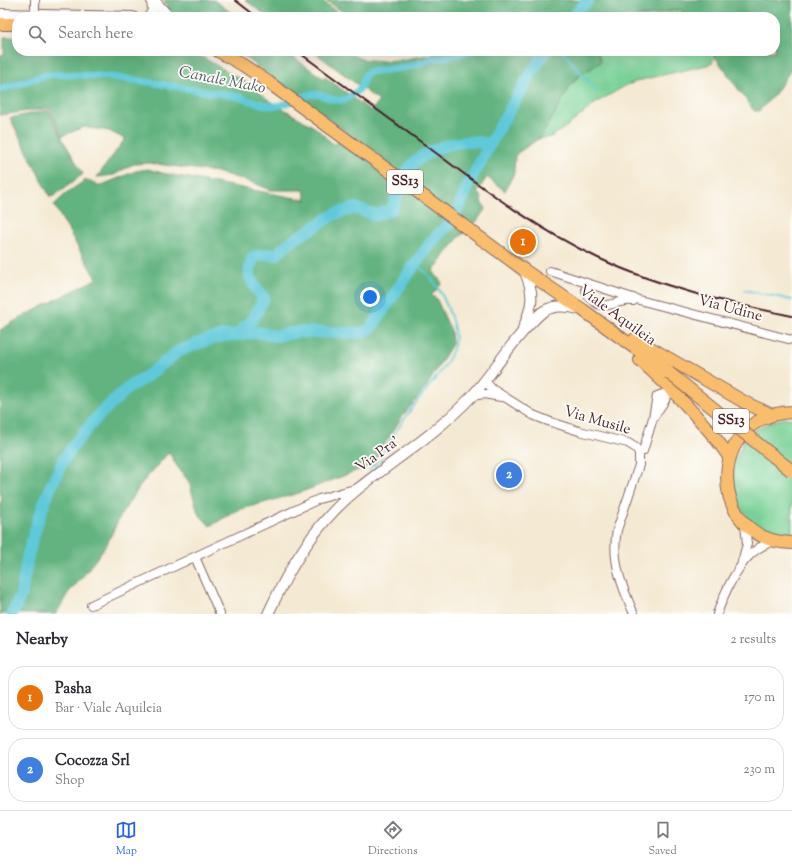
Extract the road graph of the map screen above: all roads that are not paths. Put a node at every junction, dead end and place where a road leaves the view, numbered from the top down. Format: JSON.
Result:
{"nodes":[{"id":1,"x":35,"y":0,"type":"edge"},
{"id":2,"x":153,"y":0,"type":"edge"},
{"id":3,"x":0,"y":10,"type":"edge"},
{"id":4,"x":35,"y":12,"type":"joint"},
{"id":5,"x":152,"y":12,"type":"edge"},
{"id":6,"x":164,"y":12,"type":"edge"},
{"id":7,"x":12,"y":13,"type":"edge"},
{"id":8,"x":0,"y":14,"type":"edge"},
{"id":9,"x":0,"y":24,"type":"edge"},
{"id":10,"x":12,"y":25,"type":"edge"},
{"id":11,"x":12,"y":26,"type":"edge"},
{"id":12,"x":0,"y":28,"type":"edge"},
{"id":13,"x":227,"y":56,"type":"edge"},
{"id":14,"x":524,"y":270,"type":"junction"},
{"id":15,"x":550,"y":271,"type":"dead end"},
{"id":16,"x":592,"y":286,"type":"junction"},
{"id":17,"x":661,"y":306,"type":"junction"},
{"id":18,"x":583,"y":310,"type":"junction"},
{"id":19,"x":521,"y":333,"type":"junction"},
{"id":20,"x":792,"y":340,"type":"edge"},
{"id":21,"x":485,"y":381,"type":"junction"},
{"id":22,"x":472,"y":396,"type":"junction"},
{"id":23,"x":510,"y":402,"type":"junction"},
{"id":24,"x":792,"y":412,"type":"edge"},
{"id":25,"x":772,"y":415,"type":"junction"},
{"id":26,"x":653,"y":418,"type":"dead end"},
{"id":27,"x":638,"y":453,"type":"junction"},
{"id":28,"x":729,"y":457,"type":"junction"},
{"id":29,"x":792,"y":471,"type":"edge"},
{"id":30,"x":358,"y":488,"type":"junction"},
{"id":31,"x":745,"y":524,"type":"junction"},
{"id":32,"x":774,"y":541,"type":"junction"},
{"id":33,"x":792,"y":543,"type":"edge"},
{"id":34,"x":195,"y":557,"type":"junction"},
{"id":35,"x":740,"y":567,"type":"junction"},
{"id":36,"x":90,"y":605,"type":"dead end"},
{"id":37,"x":220,"y":614,"type":"edge"},
{"id":38,"x":268,"y":614,"type":"edge"},
{"id":39,"x":634,"y":614,"type":"edge"},
{"id":40,"x":717,"y":614,"type":"edge"}],
"edges":[{"from":1,"to":4,"type":"street"},
{"from":2,"to":5,"type":"street"},
{"from":2,"to":6,"type":"street"},
{"from":3,"to":4,"type":"street"},
{"from":7,"to":8,"type":"street"},
{"from":9,"to":10,"type":"main road"},
{"from":11,"to":12,"type":"street"},
{"from":13,"to":14,"type":"main road","name":"Viale Aquileia","number":"SS13"},
{"from":14,"to":18,"type":"main road","name":"Viale Aquileia","number":"SS13"},
{"from":14,"to":19,"type":"street","name":"Via Pra'"},
{"from":15,"to":16,"type":"street","name":"Via Udine"},
{"from":16,"to":17,"type":"street","name":"Via Udine"},
{"from":16,"to":17,"type":"street","name":"Via Udine"},
{"from":17,"to":20,"type":"street","name":"Via Udine"},
{"from":18,"to":19,"type":"street","name":"Via Pra'"},
{"from":18,"to":25,"type":"main road"},
{"from":18,"to":28,"type":"main road"},
{"from":18,"to":29,"type":"main road","name":"Viale Aquileia","number":"SS13","bridge":true},
{"from":19,"to":21,"type":"street","name":"Via Pra'"},
{"from":21,"to":22,"type":"street","name":"Via Pra'"},
{"from":21,"to":23,"type":"street","name":"Via Musile"},
{"from":22,"to":23,"type":"street"},
{"from":22,"to":30,"type":"street","name":"Via Pra'"},
{"from":23,"to":27,"type":"street","name":"Via Musile"},
{"from":24,"to":25,"type":"main road"},
{"from":25,"to":28,"type":"main road"},
{"from":26,"to":27,"type":"street"},
{"from":27,"to":39,"type":"street","name":"Via Musile"},
{"from":28,"to":31,"type":"main road"},
{"from":30,"to":34,"type":"street"},
{"from":30,"to":38,"type":"street","name":"Via Pra'"},
{"from":31,"to":32,"type":"main road"},
{"from":31,"to":35,"type":"street"},
{"from":32,"to":33,"type":"main road"},
{"from":32,"to":35,"type":"street"},
{"from":34,"to":36,"type":"street"},
{"from":34,"to":37,"type":"street"},
{"from":35,"to":40,"type":"street"}]}
